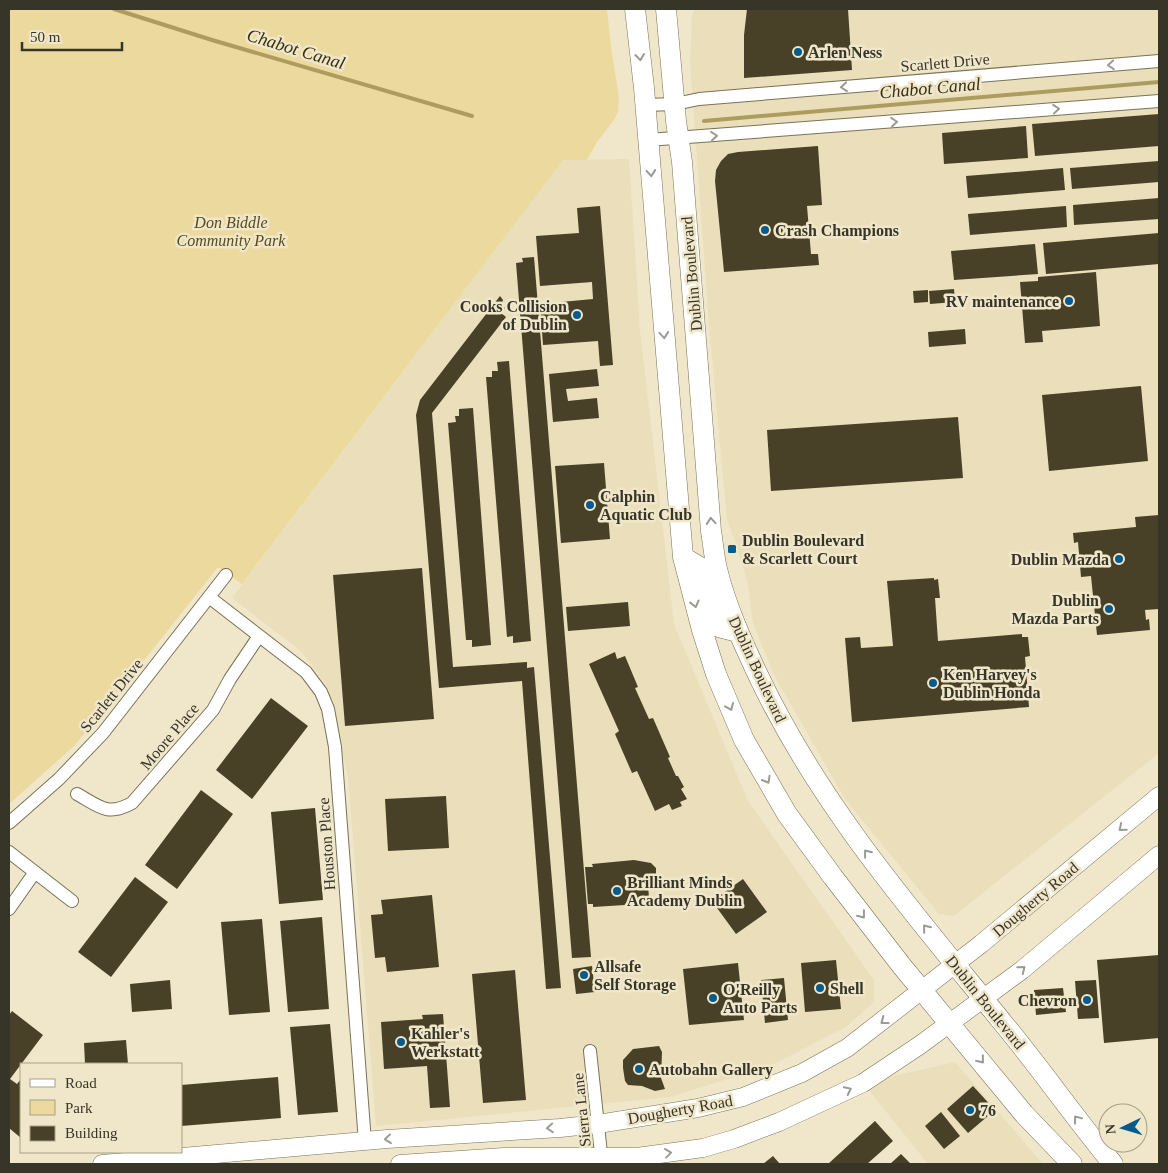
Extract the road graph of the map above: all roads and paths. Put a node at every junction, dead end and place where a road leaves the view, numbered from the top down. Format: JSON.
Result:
{"nodes":[{"id":1,"x":635,"y":9,"type":"edge"},
{"id":2,"x":666,"y":9,"type":"edge"},
{"id":3,"x":1159,"y":61,"type":"edge"},
{"id":4,"x":1159,"y":101,"type":"edge"},
{"id":5,"x":674,"y":104,"type":"junction"},
{"id":6,"x":645,"y":105,"type":"junction"},
{"id":7,"x":678,"y":138,"type":"junction"},
{"id":8,"x":648,"y":140,"type":"junction"},
{"id":9,"x":683,"y":557,"type":"junction"},
{"id":10,"x":226,"y":575,"type":"dead end"},
{"id":11,"x":209,"y":597,"type":"junction"},
{"id":12,"x":738,"y":632,"type":"junction"},
{"id":13,"x":259,"y":636,"type":"junction"},
{"id":14,"x":77,"y":794,"type":"dead end"},
{"id":15,"x":1159,"y":796,"type":"edge"},
{"id":16,"x":9,"y":823,"type":"edge"},
{"id":17,"x":9,"y":852,"type":"edge"},
{"id":18,"x":1159,"y":855,"type":"edge"},
{"id":19,"x":35,"y":872,"type":"junction"},
{"id":20,"x":72,"y":901,"type":"dead end"},
{"id":21,"x":9,"y":909,"type":"edge"},
{"id":22,"x":955,"y":964,"type":"junction"},
{"id":23,"x":922,"y":990,"type":"junction"},
{"id":24,"x":984,"y":998,"type":"junction"},
{"id":25,"x":950,"y":1023,"type":"junction"},
{"id":26,"x":590,"y":1051,"type":"dead end"},
{"id":27,"x":598,"y":1124,"type":"junction"},
{"id":28,"x":459,"y":1134,"type":"junction"},
{"id":29,"x":365,"y":1142,"type":"junction"},
{"id":30,"x":221,"y":1159,"type":"edge"},
{"id":31,"x":602,"y":1161,"type":"edge"},
{"id":32,"x":102,"y":1164,"type":"edge"},
{"id":33,"x":391,"y":1164,"type":"edge"},
{"id":34,"x":400,"y":1164,"type":"edge"},
{"id":35,"x":1072,"y":1164,"type":"edge"},
{"id":36,"x":1113,"y":1164,"type":"edge"}],
"edges":[{"from":1,"to":6,"type":"main road","name":"Dublin Boulevard","one_way":true},
{"from":2,"to":5,"type":"main road","name":"Dublin Boulevard"},
{"from":3,"to":5,"type":"street","name":"Scarlett Drive","one_way":true},
{"from":7,"to":4,"type":"street","one_way":true},
{"from":5,"to":6,"type":"street","name":"Scarlett Drive"},
{"from":5,"to":7,"type":"main road","name":"Dublin Boulevard"},
{"from":6,"to":8,"type":"main road","name":"Dublin Boulevard"},
{"from":7,"to":8,"type":"street"},
{"from":12,"to":7,"type":"main road","name":"Dublin Boulevard","one_way":true},
{"from":8,"to":9,"type":"main road","name":"Dublin Boulevard","one_way":true},
{"from":9,"to":12,"type":"main road"},
{"from":9,"to":23,"type":"main road","name":"Dublin Boulevard","one_way":true},
{"from":10,"to":11,"type":"street","name":"Scarlett Drive"},
{"from":11,"to":13,"type":"street","name":"Houston Place"},
{"from":11,"to":16,"type":"street","name":"Scarlett Drive"},
{"from":22,"to":12,"type":"main road","name":"Dublin Boulevard","one_way":true},
{"from":13,"to":14,"type":"street","name":"Moore Place"},
{"from":13,"to":29,"type":"street","name":"Houston Place"},
{"from":15,"to":22,"type":"main road","name":"Dougherty Road","one_way":true},
{"from":17,"to":19,"type":"street"},
{"from":24,"to":18,"type":"main road","one_way":true},
{"from":19,"to":20,"type":"street"},
{"from":19,"to":21,"type":"street"},
{"from":22,"to":23,"type":"main road","name":"Dougherty Road"},
{"from":22,"to":24,"type":"main road","name":"Dublin Boulevard"},
{"from":23,"to":25,"type":"main road","name":"Dublin Boulevard"},
{"from":23,"to":27,"type":"main road","name":"Dougherty Road","one_way":true},
{"from":24,"to":25,"type":"main road"},
{"from":36,"to":24,"type":"main road","name":"Dublin Boulevard","one_way":true},
{"from":31,"to":25,"type":"main road","one_way":true},
{"from":25,"to":35,"type":"main road","name":"Dublin Boulevard","one_way":true},
{"from":26,"to":27,"type":"street","name":"Sierra Lane"},
{"from":27,"to":28,"type":"main road","name":"Dougherty Road","one_way":true},
{"from":27,"to":31,"type":"street","name":"Sierra Lane"},
{"from":28,"to":29,"type":"main road","name":"Dougherty Road","one_way":true},
{"from":28,"to":33,"type":"main road"},
{"from":29,"to":30,"type":"main road","name":"Dougherty Road"},
{"from":30,"to":32,"type":"main road","name":"Dougherty Road"},
{"from":31,"to":34,"type":"main road"}]}
